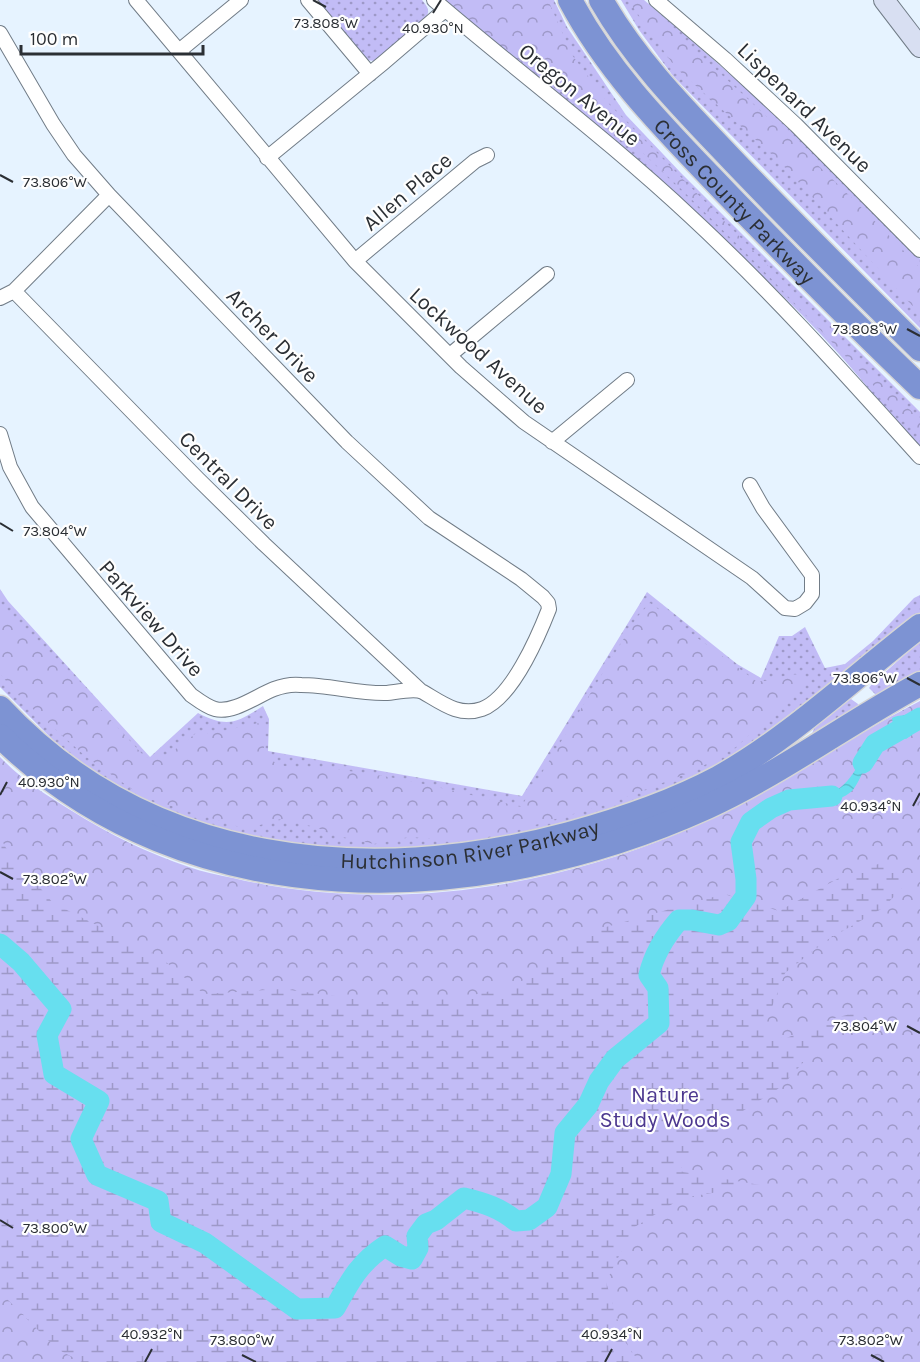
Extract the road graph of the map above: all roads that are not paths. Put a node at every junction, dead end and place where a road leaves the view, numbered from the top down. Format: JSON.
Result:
{"nodes":[{"id":1,"x":136,"y":0,"type":"edge"},
{"id":2,"x":241,"y":0,"type":"edge"},
{"id":3,"x":308,"y":0,"type":"edge"},
{"id":4,"x":434,"y":0,"type":"edge"},
{"id":5,"x":570,"y":0,"type":"edge"},
{"id":6,"x":601,"y":0,"type":"edge"},
{"id":7,"x":656,"y":0,"type":"edge"},
{"id":8,"x":884,"y":0,"type":"edge"},
{"id":9,"x":445,"y":10,"type":"junction"},
{"id":10,"x":0,"y":33,"type":"edge"},
{"id":11,"x":920,"y":47,"type":"edge"},
{"id":12,"x":179,"y":51,"type":"junction"},
{"id":13,"x":370,"y":74,"type":"junction"},
{"id":14,"x":487,"y":155,"type":"dead end"},
{"id":15,"x":267,"y":158,"type":"junction"},
{"id":16,"x":110,"y":195,"type":"junction"},
{"id":17,"x":920,"y":250,"type":"edge"},
{"id":18,"x":354,"y":261,"type":"junction"},
{"id":19,"x":547,"y":274,"type":"dead end"},
{"id":20,"x":14,"y":291,"type":"junction"},
{"id":21,"x":0,"y":298,"type":"edge"},
{"id":22,"x":920,"y":349,"type":"edge"},
{"id":23,"x":450,"y":355,"type":"junction"},
{"id":24,"x":627,"y":380,"type":"dead end"},
{"id":25,"x":920,"y":387,"type":"edge"},
{"id":26,"x":0,"y":434,"type":"edge"},
{"id":27,"x":552,"y":442,"type":"junction"},
{"id":28,"x":920,"y":457,"type":"edge"},
{"id":29,"x":750,"y":484,"type":"dead end"},
{"id":30,"x":920,"y":626,"type":"edge"},
{"id":31,"x":920,"y":684,"type":"edge"},
{"id":32,"x":422,"y":691,"type":"junction"},
{"id":33,"x":0,"y":708,"type":"edge"},
{"id":34,"x":0,"y":736,"type":"edge"}],
"edges":[{"from":1,"to":12,"type":"street","name":"Lockwood Avenue"},
{"from":2,"to":12,"type":"street"},
{"from":3,"to":13,"type":"street"},
{"from":4,"to":9,"type":"street","name":"Oregon Avenue"},
{"from":5,"to":25,"type":"highway","name":"Cross County Parkway"},
{"from":6,"to":22,"type":"highway","name":"Cross County Parkway"},
{"from":7,"to":17,"type":"street","name":"Lispenard Avenue"},
{"from":8,"to":11,"type":"main road"},
{"from":9,"to":13,"type":"street"},
{"from":9,"to":28,"type":"street","name":"Oregon Avenue"},
{"from":10,"to":16,"type":"street","name":"Archer Drive"},
{"from":12,"to":15,"type":"street","name":"Lockwood Avenue"},
{"from":13,"to":15,"type":"street"},
{"from":14,"to":18,"type":"street","name":"Allen Place"},
{"from":15,"to":18,"type":"street","name":"Lockwood Avenue"},
{"from":16,"to":20,"type":"street"},
{"from":16,"to":32,"type":"street","name":"Archer Drive"},
{"from":18,"to":23,"type":"street","name":"Lockwood Avenue"},
{"from":19,"to":23,"type":"street"},
{"from":20,"to":21,"type":"street"},
{"from":20,"to":32,"type":"street","name":"Central Drive"},
{"from":23,"to":27,"type":"street","name":"Lockwood Avenue"},
{"from":24,"to":27,"type":"street"},
{"from":26,"to":32,"type":"street","name":"Parkview Drive"},
{"from":27,"to":29,"type":"street","name":"Lockwood Avenue"},
{"from":30,"to":33,"type":"highway","name":"Hutchinson River Parkway"},
{"from":31,"to":34,"type":"highway","name":"Hutchinson River Parkway"}]}
